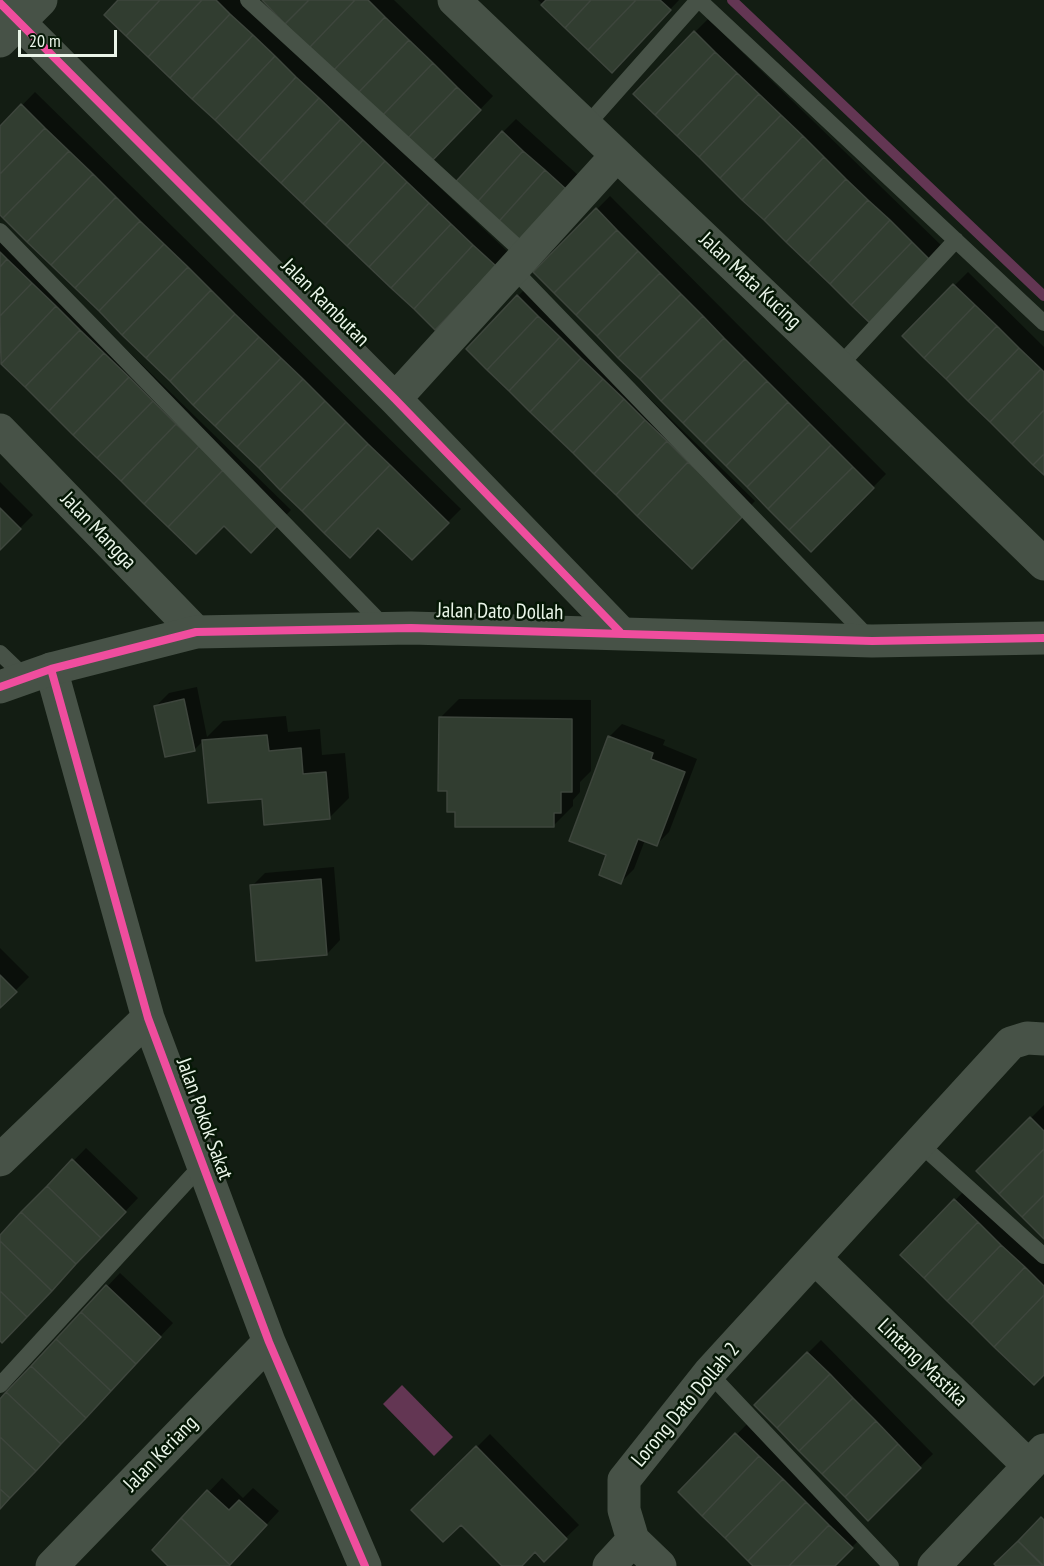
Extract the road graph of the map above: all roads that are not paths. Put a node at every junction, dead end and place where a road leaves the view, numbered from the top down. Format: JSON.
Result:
{"nodes":[{"id":1,"x":248,"y":0,"type":"edge"},
{"id":2,"x":454,"y":0,"type":"edge"},
{"id":3,"x":698,"y":0,"type":"edge"},
{"id":4,"x":15,"y":16,"type":"edge"},
{"id":5,"x":586,"y":126,"type":"junction"},
{"id":6,"x":616,"y":156,"type":"junction"},
{"id":7,"x":0,"y":231,"type":"edge"},
{"id":8,"x":956,"y":240,"type":"junction"},
{"id":9,"x":520,"y":262,"type":"junction"},
{"id":10,"x":1044,"y":323,"type":"edge"},
{"id":11,"x":840,"y":365,"type":"junction"},
{"id":12,"x":395,"y":399,"type":"junction"},
{"id":13,"x":0,"y":430,"type":"edge"},
{"id":14,"x":1044,"y":564,"type":"edge"},
{"id":15,"x":387,"y":628,"type":"junction"},
{"id":16,"x":196,"y":632,"type":"junction"},
{"id":17,"x":620,"y":632,"type":"junction"},
{"id":18,"x":1044,"y":638,"type":"edge"},
{"id":19,"x":872,"y":641,"type":"junction"},
{"id":20,"x":0,"y":653,"type":"edge"},
{"id":21,"x":25,"y":678,"type":"edge"},
{"id":22,"x":148,"y":1018,"type":"junction"},
{"id":23,"x":1044,"y":1039,"type":"edge"},
{"id":24,"x":920,"y":1144,"type":"junction"},
{"id":25,"x":0,"y":1160,"type":"edge"},
{"id":26,"x":201,"y":1166,"type":"junction"},
{"id":27,"x":1044,"y":1256,"type":"edge"},
{"id":28,"x":816,"y":1259,"type":"junction"},
{"id":29,"x":269,"y":1342,"type":"junction"},
{"id":30,"x":709,"y":1373,"type":"junction"},
{"id":31,"x":0,"y":1385,"type":"edge"},
{"id":32,"x":1037,"y":1458,"type":"edge"},
{"id":33,"x":633,"y":1539,"type":"junction"},
{"id":34,"x":52,"y":1566,"type":"edge"},
{"id":35,"x":365,"y":1566,"type":"edge"},
{"id":36,"x":609,"y":1566,"type":"edge"},
{"id":37,"x":660,"y":1566,"type":"edge"},
{"id":38,"x":891,"y":1566,"type":"edge"},
{"id":39,"x":934,"y":1566,"type":"edge"}],
"edges":[{"from":1,"to":9,"type":"lane"},
{"from":2,"to":5,"type":"street","name":"Jalan Mata Kucing"},
{"from":3,"to":5,"type":"lane"},
{"from":3,"to":8,"type":"lane"},
{"from":4,"to":12,"type":"street","name":"Jalan Rambutan"},
{"from":5,"to":6,"type":"street","name":"Jalan Mata Kucing"},
{"from":6,"to":9,"type":"street"},
{"from":6,"to":11,"type":"street","name":"Jalan Mata Kucing"},
{"from":7,"to":15,"type":"lane"},
{"from":8,"to":10,"type":"lane"},
{"from":8,"to":11,"type":"lane"},
{"from":9,"to":12,"type":"street"},
{"from":9,"to":19,"type":"lane"},
{"from":11,"to":14,"type":"street","name":"Jalan Mata Kucing"},
{"from":12,"to":17,"type":"street","name":"Jalan Rambutan"},
{"from":13,"to":16,"type":"street","name":"Jalan Mangga"},
{"from":15,"to":16,"type":"street","name":"Jalan Dato Dollah"},
{"from":15,"to":17,"type":"street","name":"Jalan Dato Dollah"},
{"from":16,"to":21,"type":"street","name":"Jalan Dato Dollah"},
{"from":17,"to":19,"type":"street","name":"Jalan Dato Dollah"},
{"from":18,"to":19,"type":"street","name":"Jalan Dato Dollah"},
{"from":20,"to":21,"type":"lane"},
{"from":21,"to":22,"type":"street","name":"Jalan Pokok Sakat"},
{"from":22,"to":25,"type":"street"},
{"from":22,"to":26,"type":"street","name":"Jalan Pokok Sakat"},
{"from":23,"to":24,"type":"street","name":"Lorong Dato Dollah 2"},
{"from":24,"to":27,"type":"lane"},
{"from":24,"to":28,"type":"street","name":"Lorong Dato Dollah 2"},
{"from":26,"to":29,"type":"street","name":"Jalan Pokok Sakat"},
{"from":26,"to":31,"type":"lane"},
{"from":28,"to":30,"type":"street","name":"Lorong Dato Dollah 2"},
{"from":28,"to":32,"type":"street","name":"Lintang Mastika"},
{"from":29,"to":34,"type":"street","name":"Jalan Keriang"},
{"from":29,"to":35,"type":"street","name":"Jalan Pokok Sakat"},
{"from":30,"to":33,"type":"street","name":"Lorong Dato Dollah 2"},
{"from":30,"to":38,"type":"lane"},
{"from":32,"to":39,"type":"street"},
{"from":33,"to":36,"type":"street"},
{"from":33,"to":37,"type":"street","name":"Lorong Dato Dollah 2"}]}
